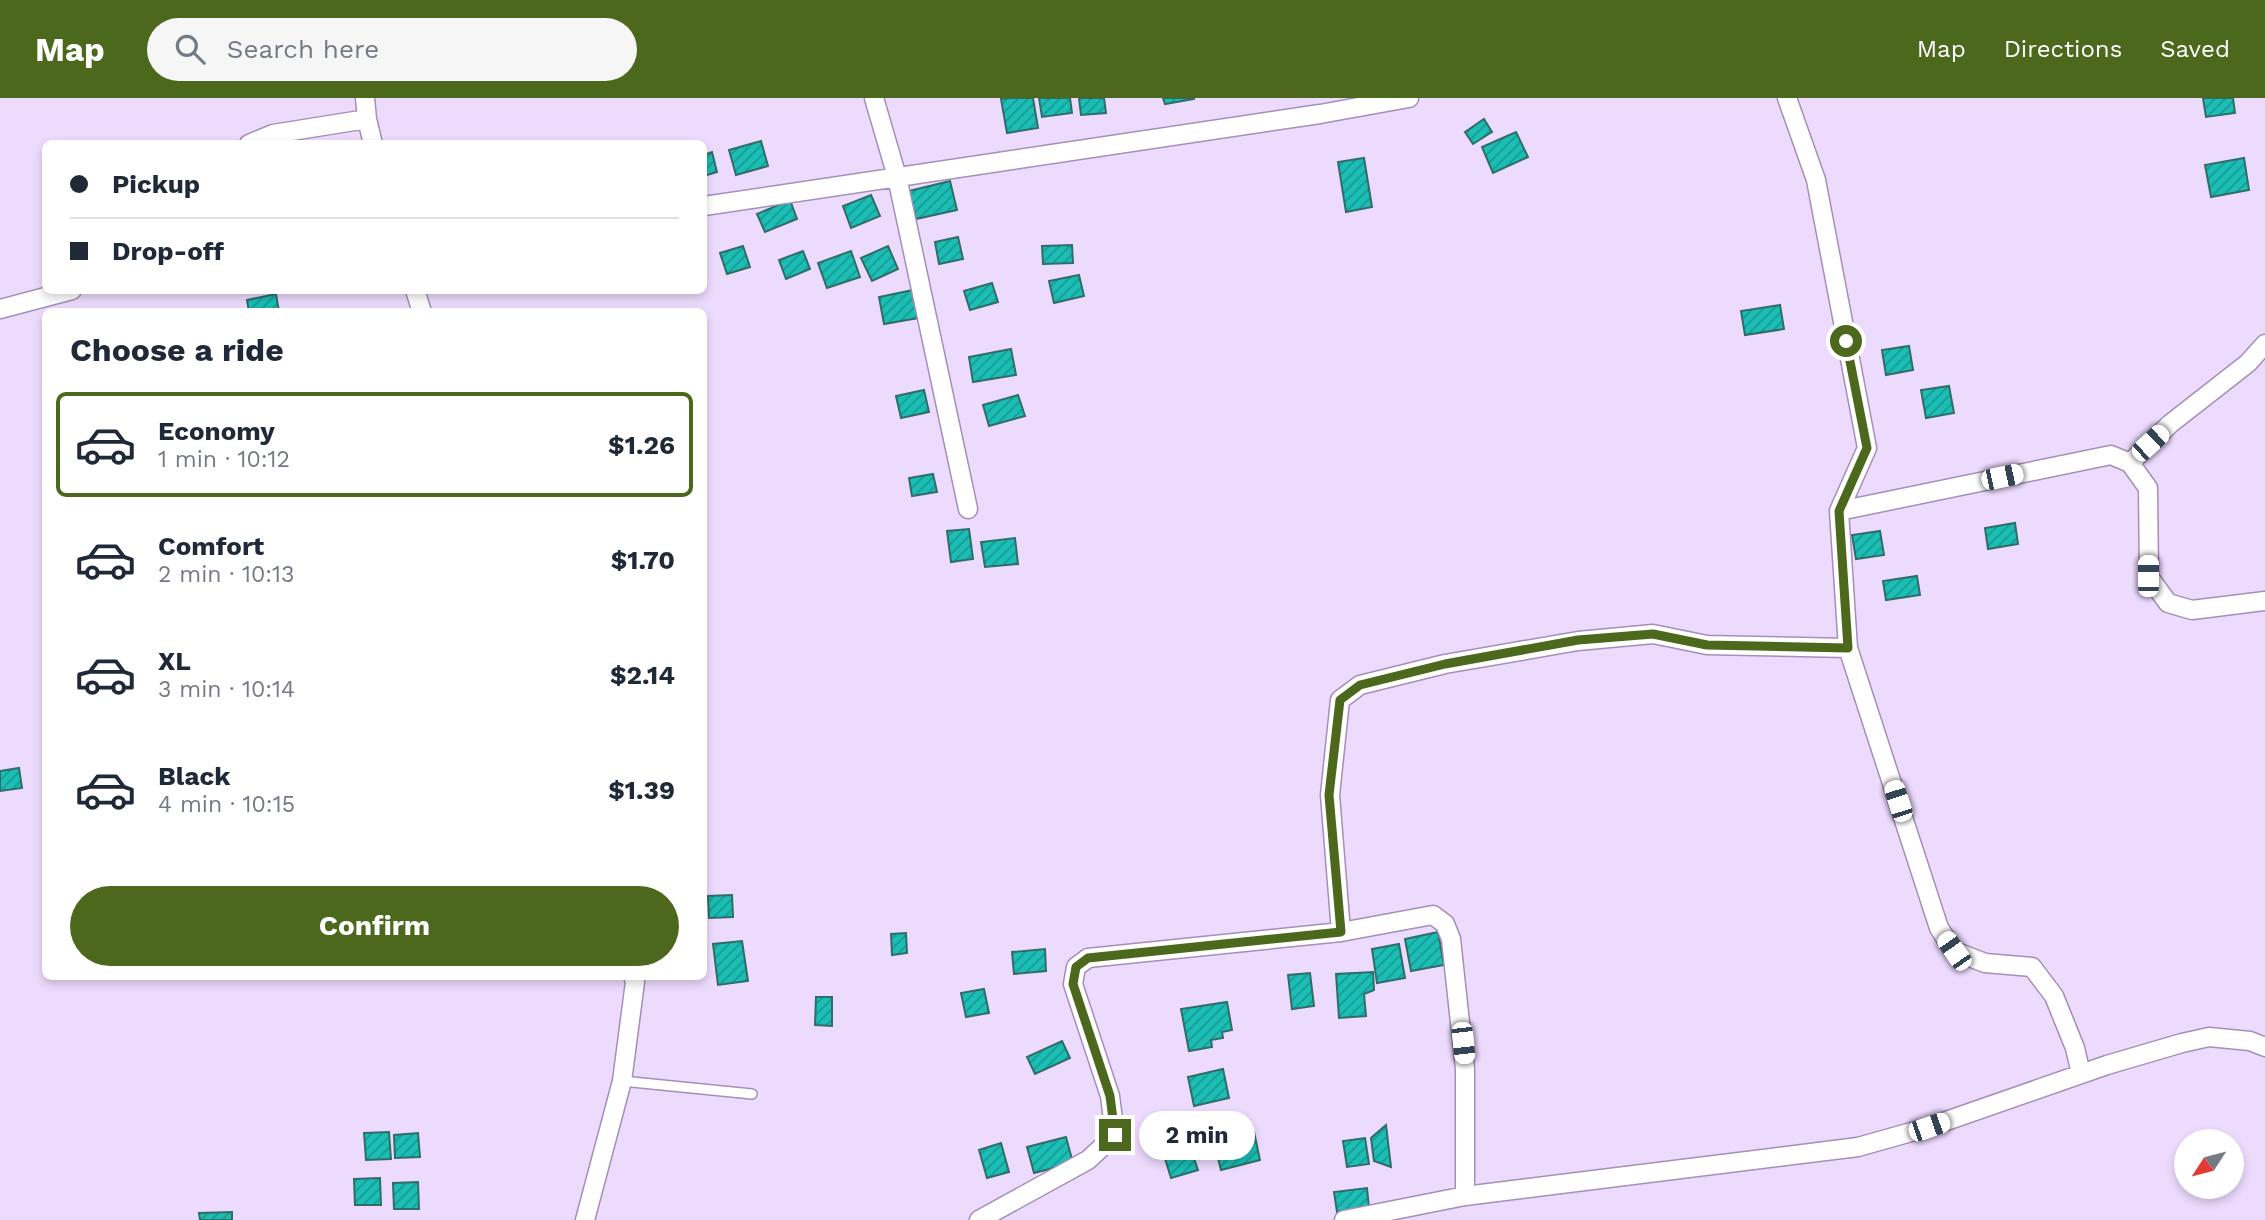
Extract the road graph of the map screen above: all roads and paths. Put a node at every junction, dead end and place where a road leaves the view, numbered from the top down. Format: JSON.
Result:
{"nodes":[{"id":1,"x":365,"y":98,"type":"edge"},
{"id":2,"x":874,"y":98,"type":"edge"},
{"id":3,"x":1409,"y":98,"type":"edge"},
{"id":4,"x":1787,"y":98,"type":"edge"},
{"id":5,"x":367,"y":118,"type":"junction"},
{"id":6,"x":259,"y":140,"type":"edge"},
{"id":7,"x":372,"y":140,"type":"edge"},
{"id":8,"x":897,"y":177,"type":"junction"},
{"id":9,"x":707,"y":206,"type":"edge"},
{"id":10,"x":57,"y":294,"type":"edge"},
{"id":11,"x":0,"y":309,"type":"edge"},
{"id":12,"x":2265,"y":344,"type":"edge"},
{"id":13,"x":2130,"y":463,"type":"junction"},
{"id":14,"x":968,"y":509,"type":"dead end"},
{"id":15,"x":1839,"y":511,"type":"junction"},
{"id":16,"x":2265,"y":601,"type":"edge"},
{"id":17,"x":1848,"y":648,"type":"junction"},
{"id":18,"x":1341,"y":932,"type":"junction"},
{"id":19,"x":634,"y":980,"type":"edge"},
{"id":20,"x":2265,"y":1047,"type":"edge"},
{"id":21,"x":2081,"y":1074,"type":"junction"},
{"id":22,"x":622,"y":1081,"type":"junction"},
{"id":23,"x":752,"y":1094,"type":"dead end"},
{"id":24,"x":1465,"y":1196,"type":"junction"},
{"id":25,"x":585,"y":1220,"type":"edge"},
{"id":26,"x":979,"y":1220,"type":"edge"},
{"id":27,"x":1343,"y":1220,"type":"edge"}],
"edges":[{"from":1,"to":5,"type":"street"},
{"from":2,"to":8,"type":"street"},
{"from":3,"to":8,"type":"street"},
{"from":4,"to":15,"type":"street"},
{"from":5,"to":6,"type":"street"},
{"from":5,"to":7,"type":"street"},
{"from":8,"to":9,"type":"street"},
{"from":8,"to":14,"type":"street"},
{"from":10,"to":11,"type":"street"},
{"from":12,"to":13,"type":"street"},
{"from":13,"to":15,"type":"street"},
{"from":13,"to":16,"type":"street"},
{"from":15,"to":17,"type":"street"},
{"from":17,"to":18,"type":"street"},
{"from":17,"to":21,"type":"street"},
{"from":18,"to":24,"type":"street"},
{"from":18,"to":26,"type":"street"},
{"from":19,"to":22,"type":"street"},
{"from":20,"to":21,"type":"street"},
{"from":21,"to":24,"type":"street"},
{"from":22,"to":23,"type":"lane"},
{"from":22,"to":25,"type":"street"},
{"from":24,"to":27,"type":"street"}]}
